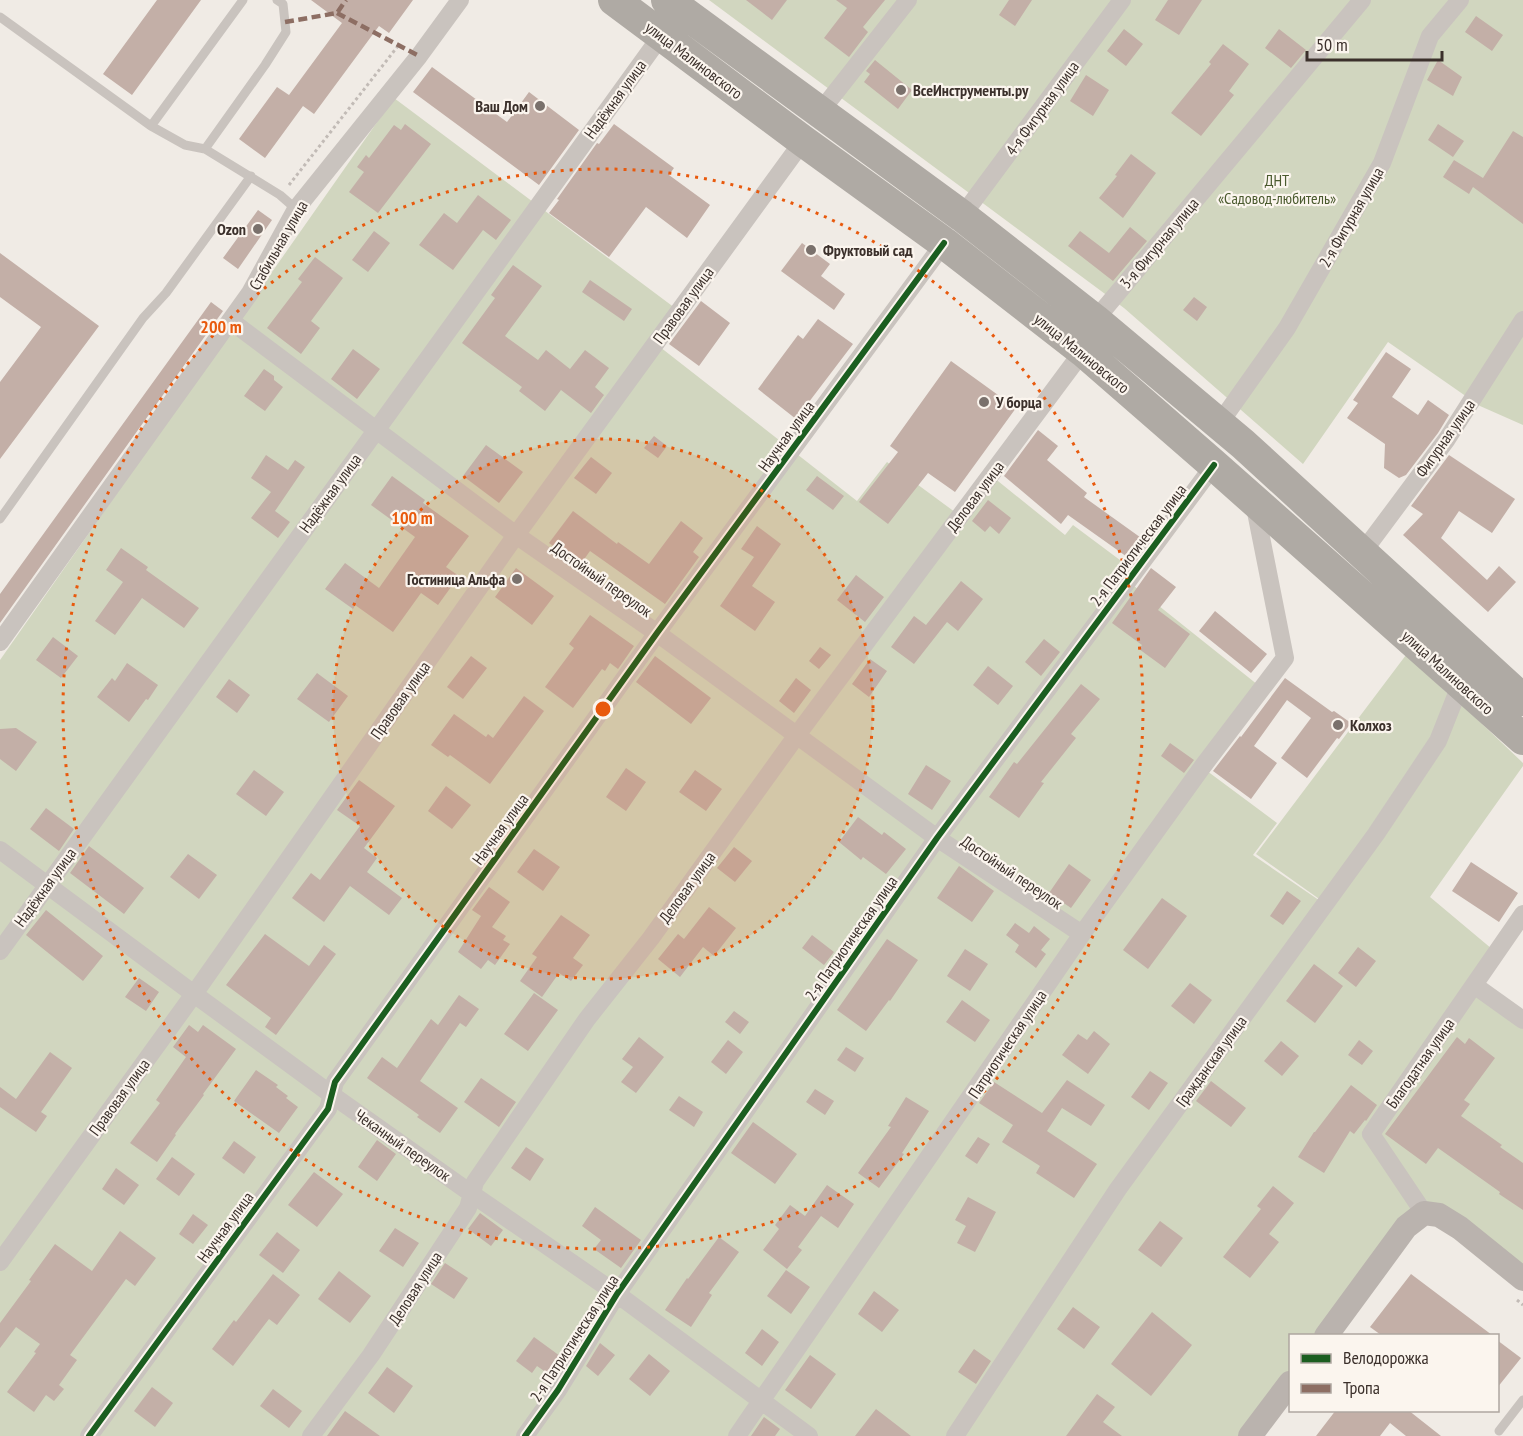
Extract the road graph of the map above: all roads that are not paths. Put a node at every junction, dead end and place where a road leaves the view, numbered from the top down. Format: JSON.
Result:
{"nodes":[{"id":1,"x":243,"y":0,"type":"edge"},
{"id":2,"x":277,"y":0,"type":"edge"},
{"id":3,"x":460,"y":0,"type":"edge"},
{"id":4,"x":614,"y":0,"type":"edge"},
{"id":5,"x":908,"y":0,"type":"edge"},
{"id":6,"x":1122,"y":0,"type":"edge"},
{"id":7,"x":1362,"y":0,"type":"edge"},
{"id":8,"x":1460,"y":0,"type":"edge"},
{"id":9,"x":680,"y":4,"type":"edge"},
{"id":10,"x":0,"y":17,"type":"edge"},
{"id":11,"x":661,"y":36,"type":"junction"},
{"id":12,"x":820,"y":112,"type":"junction"},
{"id":13,"x":151,"y":126,"type":"junction"},
{"id":14,"x":803,"y":141,"type":"junction"},
{"id":15,"x":205,"y":149,"type":"junction"},
{"id":16,"x":251,"y":176,"type":"junction"},
{"id":17,"x":296,"y":209,"type":"junction"},
{"id":18,"x":962,"y":216,"type":"junction"},
{"id":19,"x":944,"y":243,"type":"junction"},
{"id":20,"x":1095,"y":320,"type":"junction"},
{"id":21,"x":1523,"y":320,"type":"edge"},
{"id":22,"x":231,"y":321,"type":"junction"},
{"id":23,"x":1083,"y":351,"type":"junction"},
{"id":24,"x":1219,"y":424,"type":"junction"},
{"id":25,"x":376,"y":429,"type":"junction"},
{"id":26,"x":1214,"y":465,"type":"junction"},
{"id":27,"x":1254,"y":500,"type":"junction"},
{"id":28,"x":0,"y":519,"type":"edge"},
{"id":29,"x":516,"y":535,"type":"junction"},
{"id":30,"x":1362,"y":553,"type":"junction"},
{"id":31,"x":657,"y":633,"type":"junction"},
{"id":32,"x":0,"y":642,"type":"edge"},
{"id":33,"x":1461,"y":683,"type":"junction"},
{"id":34,"x":1523,"y":700,"type":"edge"},
{"id":35,"x":797,"y":735,"type":"junction"},
{"id":36,"x":1523,"y":739,"type":"edge"},
{"id":37,"x":937,"y":838,"type":"junction"},
{"id":38,"x":0,"y":849,"type":"edge"},
{"id":39,"x":47,"y":884,"type":"junction"},
{"id":40,"x":1523,"y":914,"type":"edge"},
{"id":41,"x":1082,"y":934,"type":"junction"},
{"id":42,"x":0,"y":951,"type":"edge"},
{"id":43,"x":1474,"y":985,"type":"junction"},
{"id":44,"x":194,"y":994,"type":"junction"},
{"id":45,"x":1523,"y":1020,"type":"edge"},
{"id":46,"x":332,"y":1095,"type":"junction"},
{"id":47,"x":472,"y":1194,"type":"junction"},
{"id":48,"x":1424,"y":1213,"type":"junction"},
{"id":49,"x":0,"y":1262,"type":"edge"},
{"id":50,"x":1523,"y":1279,"type":"edge"},
{"id":51,"x":617,"y":1294,"type":"junction"},
{"id":52,"x":1329,"y":1334,"type":"edge"},
{"id":53,"x":1289,"y":1384,"type":"edge"},
{"id":54,"x":1523,"y":1400,"type":"edge"},
{"id":55,"x":762,"y":1401,"type":"junction"},
{"id":56,"x":1499,"y":1431,"type":"dead end"},
{"id":57,"x":89,"y":1436,"type":"edge"},
{"id":58,"x":311,"y":1436,"type":"edge"},
{"id":59,"x":525,"y":1436,"type":"edge"},
{"id":60,"x":737,"y":1436,"type":"edge"},
{"id":61,"x":809,"y":1436,"type":"edge"},
{"id":62,"x":956,"y":1436,"type":"edge"},
{"id":63,"x":1251,"y":1436,"type":"edge"}],
"edges":[{"from":1,"to":13,"type":"lane"},
{"from":2,"to":15,"type":"lane"},
{"from":3,"to":17,"type":"street","name":"Стабильная улица"},
{"from":4,"to":11,"type":"highway","name":"улица Малиновского"},
{"from":5,"to":12,"type":"street"},
{"from":6,"to":18,"type":"street","name":"4-я Фигурная улица"},
{"from":7,"to":20,"type":"street","name":"3-я Фигурная улица"},
{"from":8,"to":24,"type":"street","name":"2-я Фигурная улица"},
{"from":9,"to":12,"type":"highway","name":"улица Малиновского"},
{"from":10,"to":13,"type":"lane"},
{"from":11,"to":14,"type":"highway","name":"улица Малиновского"},
{"from":11,"to":25,"type":"street","name":"Надёжная улица"},
{"from":12,"to":18,"type":"highway","name":"улица Малиновского"},
{"from":13,"to":15,"type":"lane"},
{"from":14,"to":19,"type":"highway","name":"улица Малиновского"},
{"from":14,"to":29,"type":"street","name":"Правовая улица"},
{"from":15,"to":16,"type":"lane"},
{"from":16,"to":17,"type":"lane"},
{"from":16,"to":28,"type":"lane"},
{"from":17,"to":22,"type":"street","name":"Стабильная улица"},
{"from":18,"to":20,"type":"highway","name":"улица Малиновского"},
{"from":19,"to":23,"type":"highway","name":"улица Малиновского"},
{"from":19,"to":31,"type":"street","name":"Научная улица"},
{"from":20,"to":24,"type":"highway","name":"улица Малиновского"},
{"from":21,"to":30,"type":"street","name":"Фигурная улица"},
{"from":22,"to":25,"type":"street","name":"Достойный переулок"},
{"from":22,"to":32,"type":"street","name":"Стабильная улица"},
{"from":23,"to":26,"type":"highway","name":"улица Малиновского"},
{"from":23,"to":35,"type":"street","name":"Деловая улица"},
{"from":24,"to":30,"type":"highway","name":"улица Малиновского"},
{"from":25,"to":29,"type":"street","name":"Достойный переулок"},
{"from":25,"to":39,"type":"street","name":"Надёжная улица"},
{"from":26,"to":27,"type":"highway","name":"улица Малиновского"},
{"from":26,"to":37,"type":"street","name":"2-я Патриотическая улица"},
{"from":27,"to":33,"type":"highway","name":"улица Малиновского"},
{"from":27,"to":41,"type":"street","name":"Патриотическая улица"},
{"from":29,"to":31,"type":"street","name":"Достойный переулок"},
{"from":29,"to":44,"type":"street","name":"Правовая улица"},
{"from":30,"to":34,"type":"highway","name":"улица Малиновского"},
{"from":31,"to":35,"type":"street","name":"Достойный переулок"},
{"from":31,"to":46,"type":"street","name":"Научная улица"},
{"from":33,"to":36,"type":"highway","name":"улица Малиновского"},
{"from":33,"to":62,"type":"street","name":"Гражданская улица"},
{"from":35,"to":37,"type":"street","name":"Достойный переулок"},
{"from":35,"to":47,"type":"street","name":"Деловая улица"},
{"from":37,"to":41,"type":"street","name":"Достойный переулок"},
{"from":37,"to":51,"type":"street","name":"2-я Патриотическая улица"},
{"from":38,"to":39,"type":"street","name":"Чеканный переулок"},
{"from":39,"to":42,"type":"street","name":"Надёжная улица"},
{"from":39,"to":44,"type":"street","name":"Чеканный переулок"},
{"from":40,"to":43,"type":"street","name":"Благодатная улица"},
{"from":41,"to":55,"type":"street","name":"Патриотическая улица"},
{"from":43,"to":45,"type":"street"},
{"from":43,"to":48,"type":"street","name":"Благодатная улица"},
{"from":44,"to":46,"type":"street","name":"Чеканный переулок"},
{"from":44,"to":49,"type":"street","name":"Правовая улица"},
{"from":46,"to":47,"type":"street","name":"Чеканный переулок"},
{"from":46,"to":57,"type":"street","name":"Научная улица"},
{"from":47,"to":51,"type":"street","name":"Чеканный переулок"},
{"from":47,"to":58,"type":"street","name":"Деловая улица"},
{"from":48,"to":50,"type":"street"},
{"from":48,"to":52,"type":"street"},
{"from":51,"to":55,"type":"street","name":"Чеканный переулок"},
{"from":51,"to":59,"type":"street","name":"2-я Патриотическая улица"},
{"from":53,"to":63,"type":"street"},
{"from":54,"to":56,"type":"lane"},
{"from":55,"to":60,"type":"street","name":"Патриотическая улица"},
{"from":55,"to":61,"type":"street","name":"Чеканный переулок"}]}
